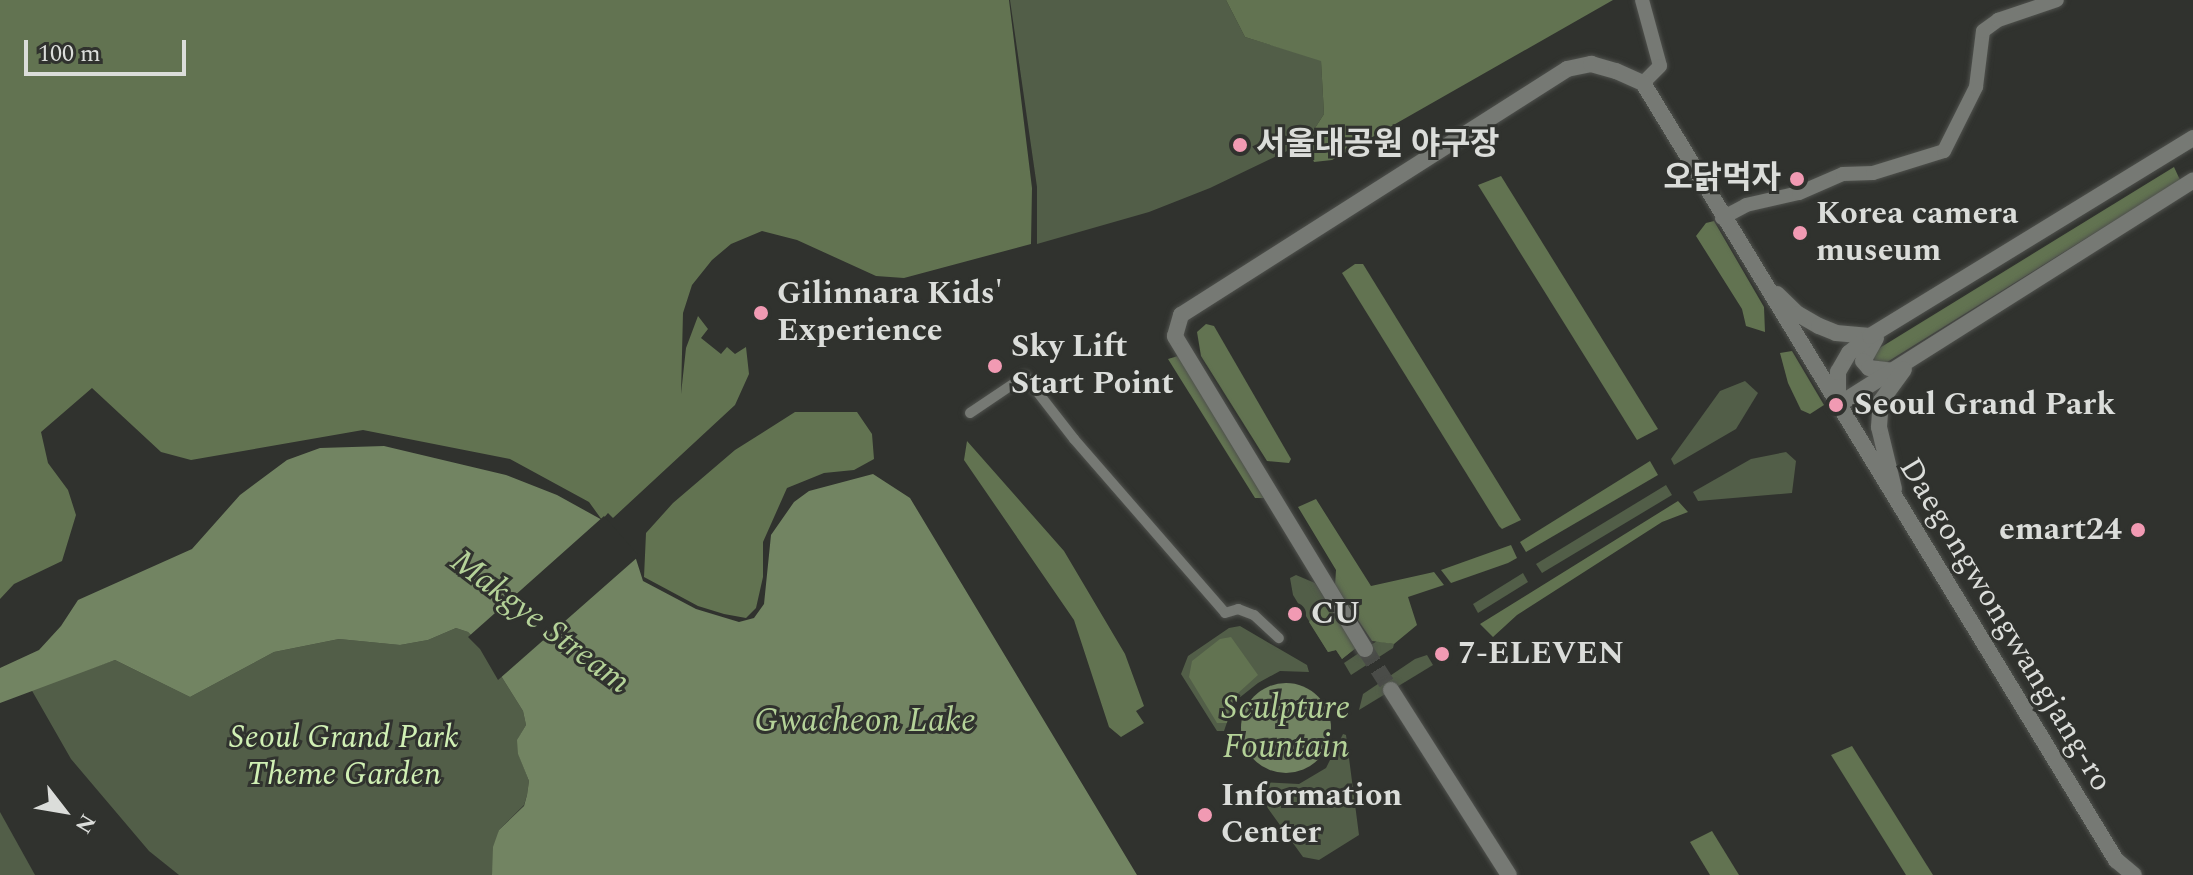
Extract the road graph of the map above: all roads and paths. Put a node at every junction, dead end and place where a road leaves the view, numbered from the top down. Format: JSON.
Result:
{"nodes":[{"id":1,"x":1642,"y":0,"type":"edge"},
{"id":2,"x":2057,"y":0,"type":"edge"},
{"id":3,"x":1643,"y":83,"type":"junction"},
{"id":4,"x":2193,"y":138,"type":"edge"},
{"id":5,"x":2193,"y":181,"type":"edge"},
{"id":6,"x":1722,"y":218,"type":"junction"},
{"id":7,"x":1758,"y":275,"type":"junction"},
{"id":8,"x":1887,"y":324,"type":"junction"},
{"id":9,"x":1870,"y":336,"type":"junction"},
{"id":10,"x":1925,"y":349,"type":"junction"},
{"id":11,"x":1894,"y":371,"type":"junction"},
{"id":12,"x":1838,"y":405,"type":"junction"},
{"id":13,"x":970,"y":413,"type":"dead end"},
{"id":14,"x":1896,"y":498,"type":"junction"},
{"id":15,"x":1279,"y":638,"type":"dead end"},
{"id":16,"x":1365,"y":649,"type":"tunnel mouth"},
{"id":17,"x":1391,"y":690,"type":"tunnel mouth"},
{"id":18,"x":2090,"y":818,"type":"junction"},
{"id":19,"x":1509,"y":875,"type":"edge"},
{"id":20,"x":2114,"y":875,"type":"edge"},
{"id":21,"x":2134,"y":875,"type":"edge"}],
"edges":[{"from":1,"to":3,"type":"street"},
{"from":2,"to":6,"type":"street"},
{"from":3,"to":6,"type":"street","name":"Daegongwongwangjang-ro"},
{"from":3,"to":16,"type":"street"},
{"from":4,"to":8,"type":"street"},
{"from":5,"to":10,"type":"street"},
{"from":6,"to":7,"type":"street","name":"Daegongwongwangjang-ro"},
{"from":7,"to":9,"type":"street"},
{"from":7,"to":12,"type":"street","name":"Daegongwongwangjang-ro"},
{"from":8,"to":9,"type":"street"},
{"from":8,"to":11,"type":"street"},
{"from":9,"to":12,"type":"street"},
{"from":10,"to":11,"type":"street"},
{"from":10,"to":14,"type":"street"},
{"from":11,"to":12,"type":"street"},
{"from":12,"to":14,"type":"street","name":"Daegongwongwangjang-ro"},
{"from":13,"to":15,"type":"street"},
{"from":14,"to":18,"type":"street","name":"Daegongwongwangjang-ro"},
{"from":17,"to":19,"type":"street"},
{"from":18,"to":20,"type":"street"},
{"from":18,"to":21,"type":"street","name":"Daegongwongwangjang-ro"}]}
